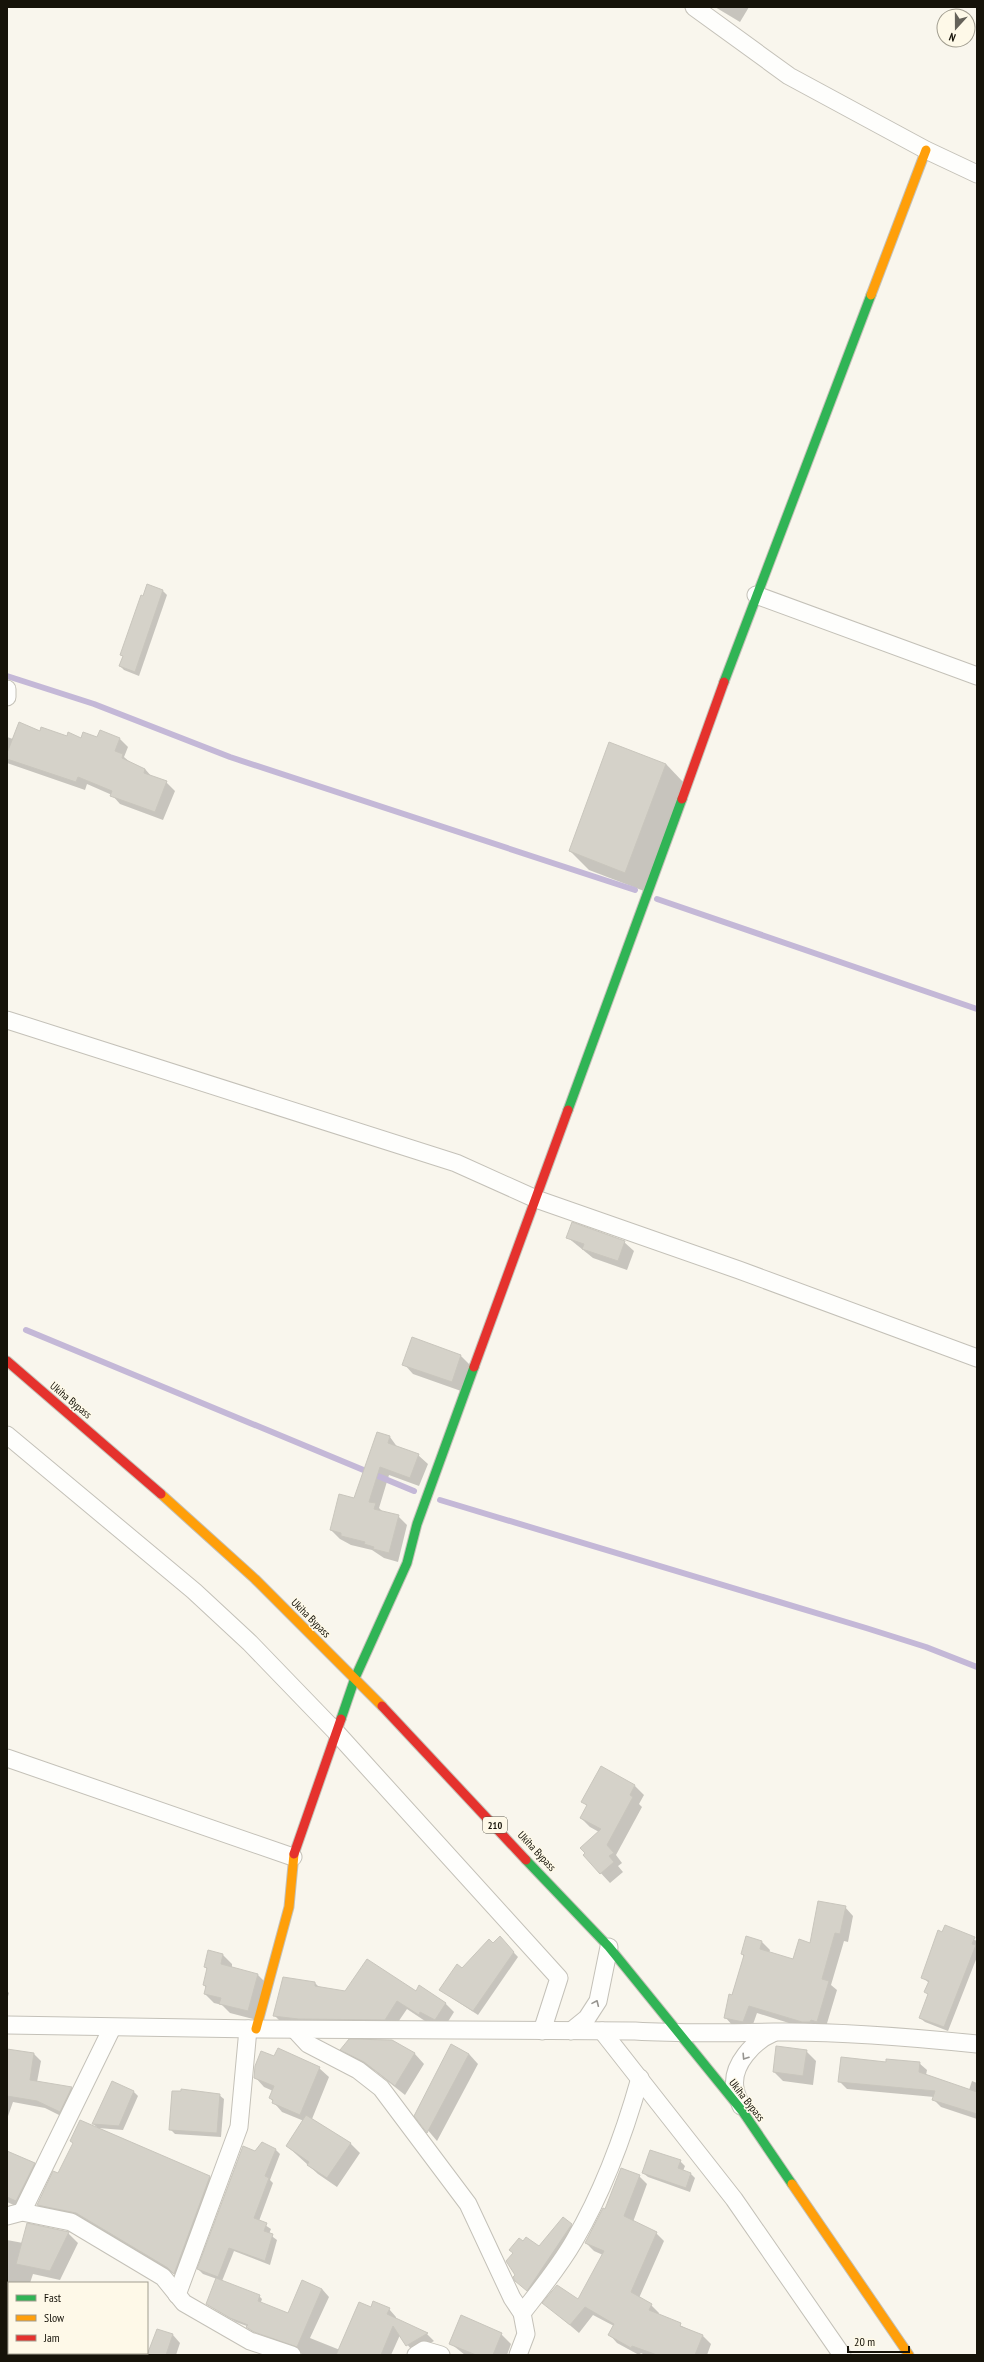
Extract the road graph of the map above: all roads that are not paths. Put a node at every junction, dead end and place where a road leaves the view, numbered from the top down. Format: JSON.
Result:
{"nodes":[{"id":1,"x":694,"y":7,"type":"edge"},
{"id":2,"x":926,"y":150,"type":"junction"},
{"id":3,"x":977,"y":174,"type":"edge"},
{"id":4,"x":756,"y":595,"type":"junction"},
{"id":5,"x":977,"y":676,"type":"edge"},
{"id":6,"x":7,"y":689,"type":"edge"},
{"id":7,"x":7,"y":697,"type":"edge"},
{"id":8,"x":7,"y":1020,"type":"edge"},
{"id":9,"x":536,"y":1199,"type":"junction"},
{"id":10,"x":977,"y":1358,"type":"edge"},
{"id":11,"x":7,"y":1361,"type":"edge"},
{"id":12,"x":7,"y":1435,"type":"edge"},
{"id":13,"x":355,"y":1678,"type":"junction"},
{"id":14,"x":335,"y":1731,"type":"junction"},
{"id":15,"x":7,"y":1758,"type":"edge"},
{"id":16,"x":293,"y":1857,"type":"junction"},
{"id":17,"x":609,"y":1947,"type":"junction"},
{"id":18,"x":7,"y":2025,"type":"edge"},
{"id":19,"x":112,"y":2028,"type":"junction"},
{"id":20,"x":252,"y":2029,"type":"junction"},
{"id":21,"x":295,"y":2030,"type":"junction"},
{"id":22,"x":542,"y":2031,"type":"junction"},
{"id":23,"x":571,"y":2031,"type":"junction"},
{"id":24,"x":602,"y":2031,"type":"junction"},
{"id":25,"x":775,"y":2032,"type":"junction"},
{"id":26,"x":678,"y":2034,"type":"junction"},
{"id":27,"x":977,"y":2044,"type":"edge"},
{"id":28,"x":640,"y":2078,"type":"junction"},
{"id":29,"x":743,"y":2112,"type":"junction"},
{"id":30,"x":14,"y":2214,"type":"edge"},
{"id":31,"x":177,"y":2295,"type":"junction"},
{"id":32,"x":522,"y":2313,"type":"junction"},
{"id":33,"x":292,"y":2355,"type":"edge"},
{"id":34,"x":416,"y":2355,"type":"edge"},
{"id":35,"x":441,"y":2355,"type":"edge"},
{"id":36,"x":518,"y":2355,"type":"edge"},
{"id":37,"x":842,"y":2355,"type":"edge"},
{"id":38,"x":909,"y":2355,"type":"edge"}],
"edges":[{"from":1,"to":2,"type":"street"},
{"from":2,"to":3,"type":"street"},
{"from":2,"to":4,"type":"main road"},
{"from":4,"to":5,"type":"street"},
{"from":4,"to":9,"type":"main road"},
{"from":6,"to":7,"type":"street"},
{"from":8,"to":9,"type":"street"},
{"from":9,"to":10,"type":"street"},
{"from":9,"to":13,"type":"main road"},
{"from":11,"to":13,"type":"main road","name":"Ukiha Bypass","number":"210"},
{"from":12,"to":14,"type":"street"},
{"from":13,"to":14,"type":"main road"},
{"from":13,"to":17,"type":"main road","name":"Ukiha Bypass","number":"210"},
{"from":14,"to":16,"type":"main road"},
{"from":14,"to":22,"type":"street"},
{"from":15,"to":16,"type":"street"},
{"from":16,"to":20,"type":"main road"},
{"from":23,"to":17,"type":"street","one_way":true},
{"from":17,"to":26,"type":"main road","name":"Ukiha Bypass","number":"210"},
{"from":18,"to":19,"type":"street"},
{"from":19,"to":20,"type":"street"},
{"from":19,"to":30,"type":"street"},
{"from":20,"to":21,"type":"street"},
{"from":20,"to":31,"type":"street"},
{"from":21,"to":22,"type":"street"},
{"from":21,"to":32,"type":"street"},
{"from":22,"to":23,"type":"street"},
{"from":23,"to":24,"type":"street"},
{"from":24,"to":26,"type":"street"},
{"from":24,"to":28,"type":"street"},
{"from":25,"to":26,"type":"street"},
{"from":25,"to":27,"type":"street"},
{"from":25,"to":29,"type":"street","one_way":true},
{"from":26,"to":29,"type":"main road","name":"Ukiha Bypass","number":"210"},
{"from":28,"to":32,"type":"street"},
{"from":28,"to":37,"type":"street"},
{"from":29,"to":38,"type":"main road","name":"Ukiha Bypass","number":"210"},
{"from":30,"to":31,"type":"street"},
{"from":31,"to":33,"type":"street"},
{"from":32,"to":36,"type":"street"},
{"from":34,"to":35,"type":"street"}]}
